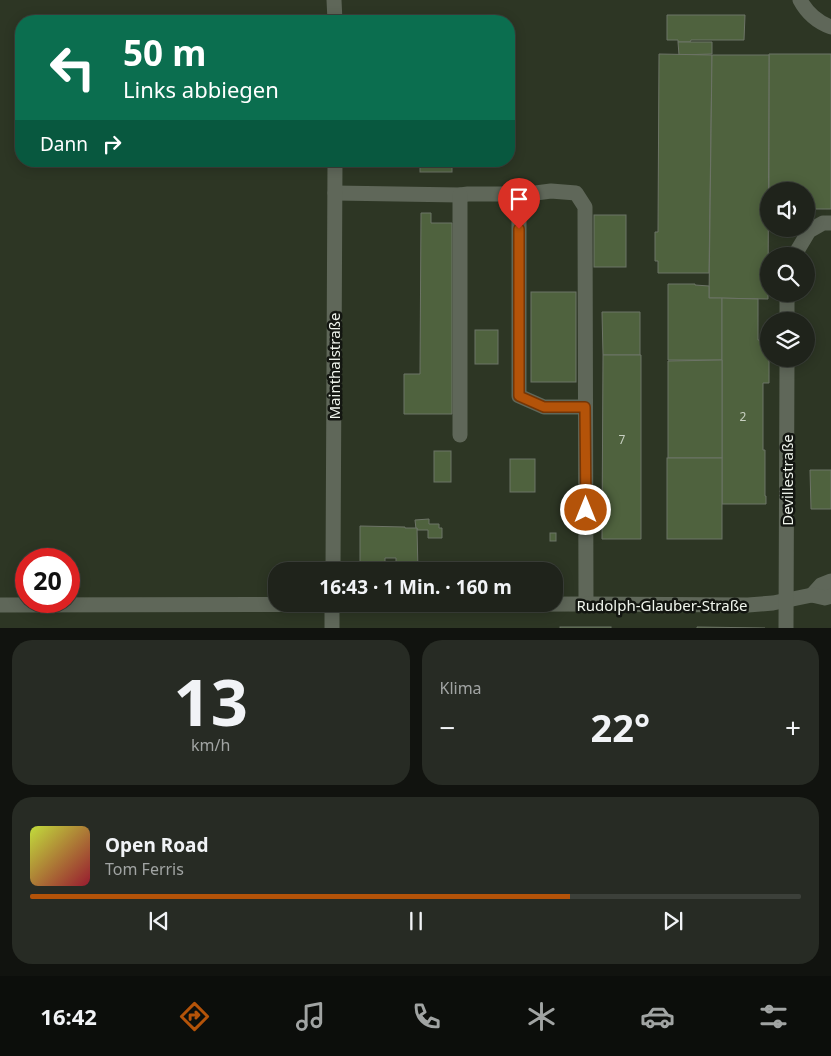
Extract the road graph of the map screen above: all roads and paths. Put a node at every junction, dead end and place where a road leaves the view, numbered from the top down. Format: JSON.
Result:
{"nodes":[{"id":1,"x":334,"y":0,"type":"edge"},
{"id":2,"x":800,"y":0,"type":"edge"},
{"id":3,"x":334,"y":15,"type":"edge"},
{"id":4,"x":831,"y":27,"type":"edge"},
{"id":5,"x":335,"y":167,"type":"edge"},
{"id":6,"x":335,"y":193,"type":"junction"},
{"id":7,"x":528,"y":194,"type":"junction"},
{"id":8,"x":460,"y":195,"type":"junction"},
{"id":9,"x":831,"y":223,"type":"edge"},
{"id":10,"x":800,"y":247,"type":"edge"},
{"id":11,"x":787,"y":367,"type":"edge"},
{"id":12,"x":585,"y":407,"type":"junction"},
{"id":13,"x":460,"y":435,"type":"dead end"},
{"id":14,"x":333,"y":562,"type":"edge"},
{"id":15,"x":831,"y":581,"type":"edge"},
{"id":16,"x":812,"y":595,"type":"junction"},
{"id":17,"x":831,"y":596,"type":"edge"},
{"id":18,"x":787,"y":601,"type":"junction"},
{"id":19,"x":268,"y":604,"type":"edge"},
{"id":20,"x":563,"y":604,"type":"edge"},
{"id":21,"x":586,"y":604,"type":"junction"},
{"id":22,"x":0,"y":605,"type":"edge"},
{"id":23,"x":332,"y":612,"type":"edge"},
{"id":24,"x":332,"y":628,"type":"edge"},
{"id":25,"x":786,"y":628,"type":"edge"}],
"edges":[{"from":1,"to":3,"type":"street"},
{"from":2,"to":4,"type":"street"},
{"from":5,"to":6,"type":"street","name":"Mainthalstraße"},
{"from":6,"to":8,"type":"street"},
{"from":6,"to":14,"type":"street","name":"Mainthalstraße"},
{"from":7,"to":8,"type":"street"},
{"from":7,"to":12,"type":"street"},
{"from":7,"to":12,"type":"street"},
{"from":8,"to":13,"type":"street"},
{"from":9,"to":10,"type":"street"},
{"from":11,"to":18,"type":"street","name":"Devillestraße"},
{"from":12,"to":21,"type":"street"},
{"from":15,"to":16,"type":"street","name":"Rudolph-Glauber-Straße"},
{"from":16,"to":17,"type":"street","name":"Rudolph-Glauber-Straße"},
{"from":16,"to":18,"type":"street","name":"Rudolph-Glauber-Straße"},
{"from":18,"to":21,"type":"street","name":"Rudolph-Glauber-Straße"},
{"from":18,"to":25,"type":"street","name":"Devillestraße"},
{"from":19,"to":22,"type":"street","name":"Rudolph-Glauber-Straße"},
{"from":20,"to":21,"type":"street","name":"Rudolph-Glauber-Straße"},
{"from":23,"to":24,"type":"street"}]}
